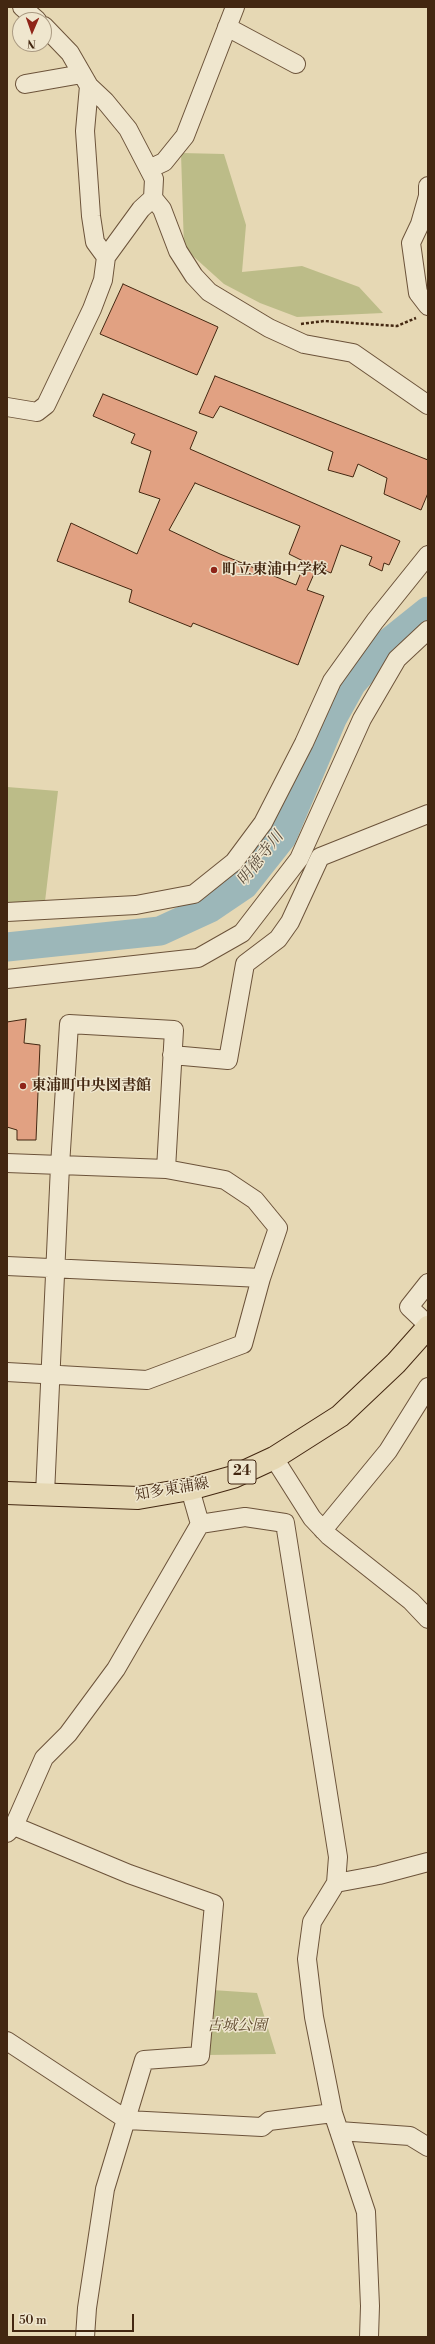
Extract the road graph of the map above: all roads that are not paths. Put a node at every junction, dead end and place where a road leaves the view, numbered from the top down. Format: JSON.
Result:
{"nodes":[{"id":1,"x":235,"y":7,"type":"edge"},
{"id":2,"x":226,"y":27,"type":"junction"},
{"id":3,"x":52,"y":34,"type":"edge"},
{"id":4,"x":296,"y":64,"type":"dead end"},
{"id":5,"x":85,"y":80,"type":"junction"},
{"id":6,"x":25,"y":84,"type":"dead end"},
{"id":7,"x":149,"y":169,"type":"junction"},
{"id":8,"x":428,"y":186,"type":"edge"},
{"id":9,"x":153,"y":198,"type":"junction"},
{"id":10,"x":424,"y":224,"type":"edge"},
{"id":11,"x":106,"y":257,"type":"junction"},
{"id":12,"x":425,"y":311,"type":"edge"},
{"id":13,"x":7,"y":406,"type":"edge"},
{"id":14,"x":428,"y":406,"type":"edge"},
{"id":15,"x":428,"y":555,"type":"edge"},
{"id":16,"x":428,"y":567,"type":"edge"},
{"id":17,"x":409,"y":577,"type":"junction"},
{"id":18,"x":428,"y":630,"type":"edge"},
{"id":19,"x":428,"y":814,"type":"edge"},
{"id":20,"x":7,"y":912,"type":"edge"},
{"id":21,"x":7,"y":979,"type":"edge"},
{"id":22,"x":172,"y":1055,"type":"junction"},
{"id":23,"x":7,"y":1163,"type":"edge"},
{"id":24,"x":60,"y":1166,"type":"junction"},
{"id":25,"x":166,"y":1169,"type":"junction"},
{"id":26,"x":7,"y":1266,"type":"edge"},
{"id":27,"x":56,"y":1268,"type":"junction"},
{"id":28,"x":261,"y":1278,"type":"junction"},
{"id":29,"x":428,"y":1284,"type":"edge"},
{"id":30,"x":428,"y":1326,"type":"edge"},
{"id":31,"x":7,"y":1372,"type":"edge"},
{"id":32,"x":50,"y":1375,"type":"junction"},
{"id":33,"x":428,"y":1387,"type":"edge"},
{"id":34,"x":274,"y":1458,"type":"junction"},
{"id":35,"x":190,"y":1489,"type":"junction"},
{"id":36,"x":7,"y":1493,"type":"edge"},
{"id":37,"x":46,"y":1494,"type":"junction"},
{"id":38,"x":200,"y":1524,"type":"junction"},
{"id":39,"x":323,"y":1530,"type":"junction"},
{"id":40,"x":428,"y":1619,"type":"edge"},
{"id":41,"x":10,"y":1830,"type":"edge"},
{"id":42,"x":428,"y":1862,"type":"edge"},
{"id":43,"x":336,"y":1883,"type":"junction"},
{"id":44,"x":7,"y":2041,"type":"edge"},
{"id":45,"x":333,"y":2113,"type":"junction"},
{"id":46,"x":127,"y":2120,"type":"junction"},
{"id":47,"x":339,"y":2131,"type":"junction"},
{"id":48,"x":428,"y":2147,"type":"edge"},
{"id":49,"x":85,"y":2337,"type":"edge"},
{"id":50,"x":369,"y":2337,"type":"edge"}],
"edges":[{"from":1,"to":2,"type":"street"},
{"from":2,"to":4,"type":"street"},
{"from":2,"to":7,"type":"street"},
{"from":3,"to":5,"type":"street"},
{"from":5,"to":6,"type":"street"},
{"from":5,"to":7,"type":"street"},
{"from":5,"to":11,"type":"street"},
{"from":7,"to":9,"type":"street"},
{"from":8,"to":10,"type":"street"},
{"from":9,"to":11,"type":"street"},
{"from":9,"to":14,"type":"street"},
{"from":10,"to":12,"type":"street"},
{"from":11,"to":13,"type":"street"},
{"from":15,"to":17,"type":"street"},
{"from":16,"to":17,"type":"street"},
{"from":17,"to":20,"type":"street"},
{"from":18,"to":21,"type":"street"},
{"from":19,"to":22,"type":"street"},
{"from":22,"to":24,"type":"street"},
{"from":22,"to":25,"type":"street"},
{"from":23,"to":24,"type":"street"},
{"from":24,"to":25,"type":"street"},
{"from":24,"to":27,"type":"street"},
{"from":25,"to":28,"type":"street"},
{"from":26,"to":27,"type":"street"},
{"from":27,"to":28,"type":"street"},
{"from":27,"to":32,"type":"street"},
{"from":28,"to":32,"type":"street"},
{"from":29,"to":30,"type":"street"},
{"from":30,"to":34,"type":"main road","name":"知多東浦線","number":"24"},
{"from":31,"to":32,"type":"street"},
{"from":32,"to":37,"type":"street"},
{"from":33,"to":39,"type":"street"},
{"from":34,"to":35,"type":"main road","name":"知多東浦線","number":"24"},
{"from":34,"to":39,"type":"street"},
{"from":35,"to":37,"type":"main road","name":"知多東浦線","number":"24"},
{"from":35,"to":38,"type":"street"},
{"from":36,"to":37,"type":"main road","name":"知多東浦線","number":"24"},
{"from":38,"to":41,"type":"street"},
{"from":38,"to":43,"type":"street"},
{"from":39,"to":40,"type":"street"},
{"from":41,"to":46,"type":"street"},
{"from":42,"to":43,"type":"street"},
{"from":43,"to":45,"type":"street"},
{"from":44,"to":46,"type":"street"},
{"from":45,"to":46,"type":"street"},
{"from":45,"to":47,"type":"street"},
{"from":46,"to":49,"type":"street"},
{"from":47,"to":48,"type":"street"},
{"from":47,"to":50,"type":"street"}]}
